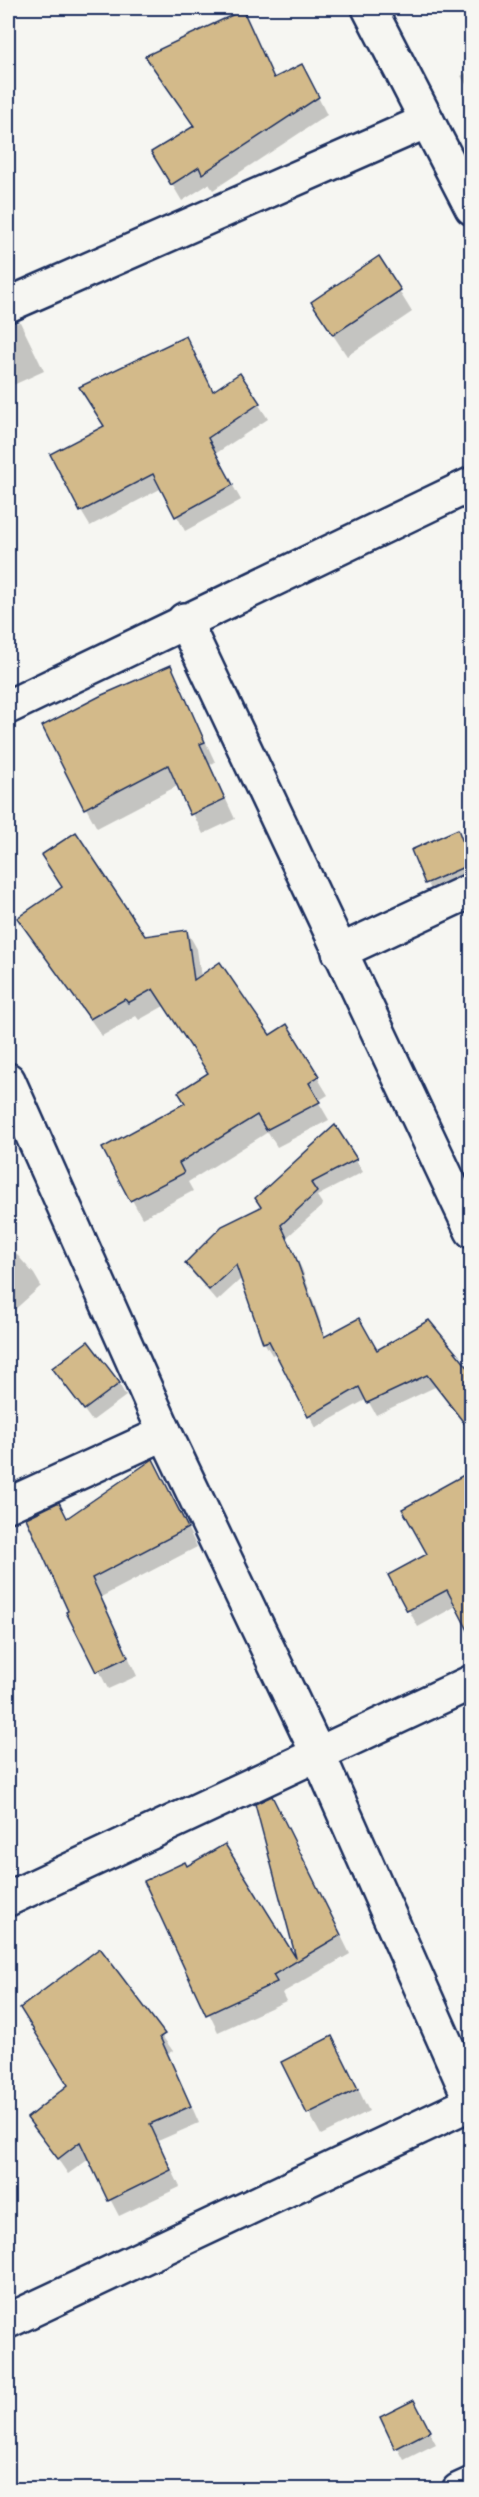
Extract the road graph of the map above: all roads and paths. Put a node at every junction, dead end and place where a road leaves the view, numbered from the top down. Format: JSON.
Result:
{"nodes":[{"id":1,"x":369,"y":8,"type":"edge"},
{"id":2,"x":427,"y":121,"type":"junction"},
{"id":3,"x":471,"y":208,"type":"edge"},
{"id":4,"x":8,"y":305,"type":"edge"},
{"id":5,"x":471,"y":484,"type":"edge"},
{"id":6,"x":184,"y":620,"type":"junction"},
{"id":7,"x":8,"y":706,"type":"edge"},
{"id":8,"x":471,"y":890,"type":"edge"},
{"id":9,"x":339,"y":952,"type":"junction"},
{"id":10,"x":11,"y":1097,"type":"edge"},
{"id":11,"x":471,"y":1231,"type":"edge"},
{"id":12,"x":165,"y":1433,"type":"junction"},
{"id":13,"x":8,"y":1505,"type":"edge"},
{"id":14,"x":471,"y":1682,"type":"edge"},
{"id":15,"x":318,"y":1754,"type":"junction"},
{"id":16,"x":8,"y":1899,"type":"edge"},
{"id":17,"x":471,"y":2103,"type":"edge"},
{"id":18,"x":8,"y":2321,"type":"edge"},
{"id":19,"x":471,"y":2484,"type":"edge"},
{"id":20,"x":459,"y":2490,"type":"edge"}],
"edges":[{"from":1,"to":2,"type":"street"},
{"from":2,"to":3,"type":"street"},
{"from":2,"to":4,"type":"street"},
{"from":5,"to":6,"type":"street"},
{"from":6,"to":7,"type":"street"},
{"from":6,"to":9,"type":"street"},
{"from":8,"to":9,"type":"street"},
{"from":9,"to":11,"type":"street"},
{"from":10,"to":12,"type":"street"},
{"from":12,"to":13,"type":"street"},
{"from":12,"to":15,"type":"street"},
{"from":14,"to":15,"type":"street"},
{"from":15,"to":16,"type":"street"},
{"from":15,"to":17,"type":"street"},
{"from":17,"to":18,"type":"street"},
{"from":19,"to":20,"type":"street"}]}
